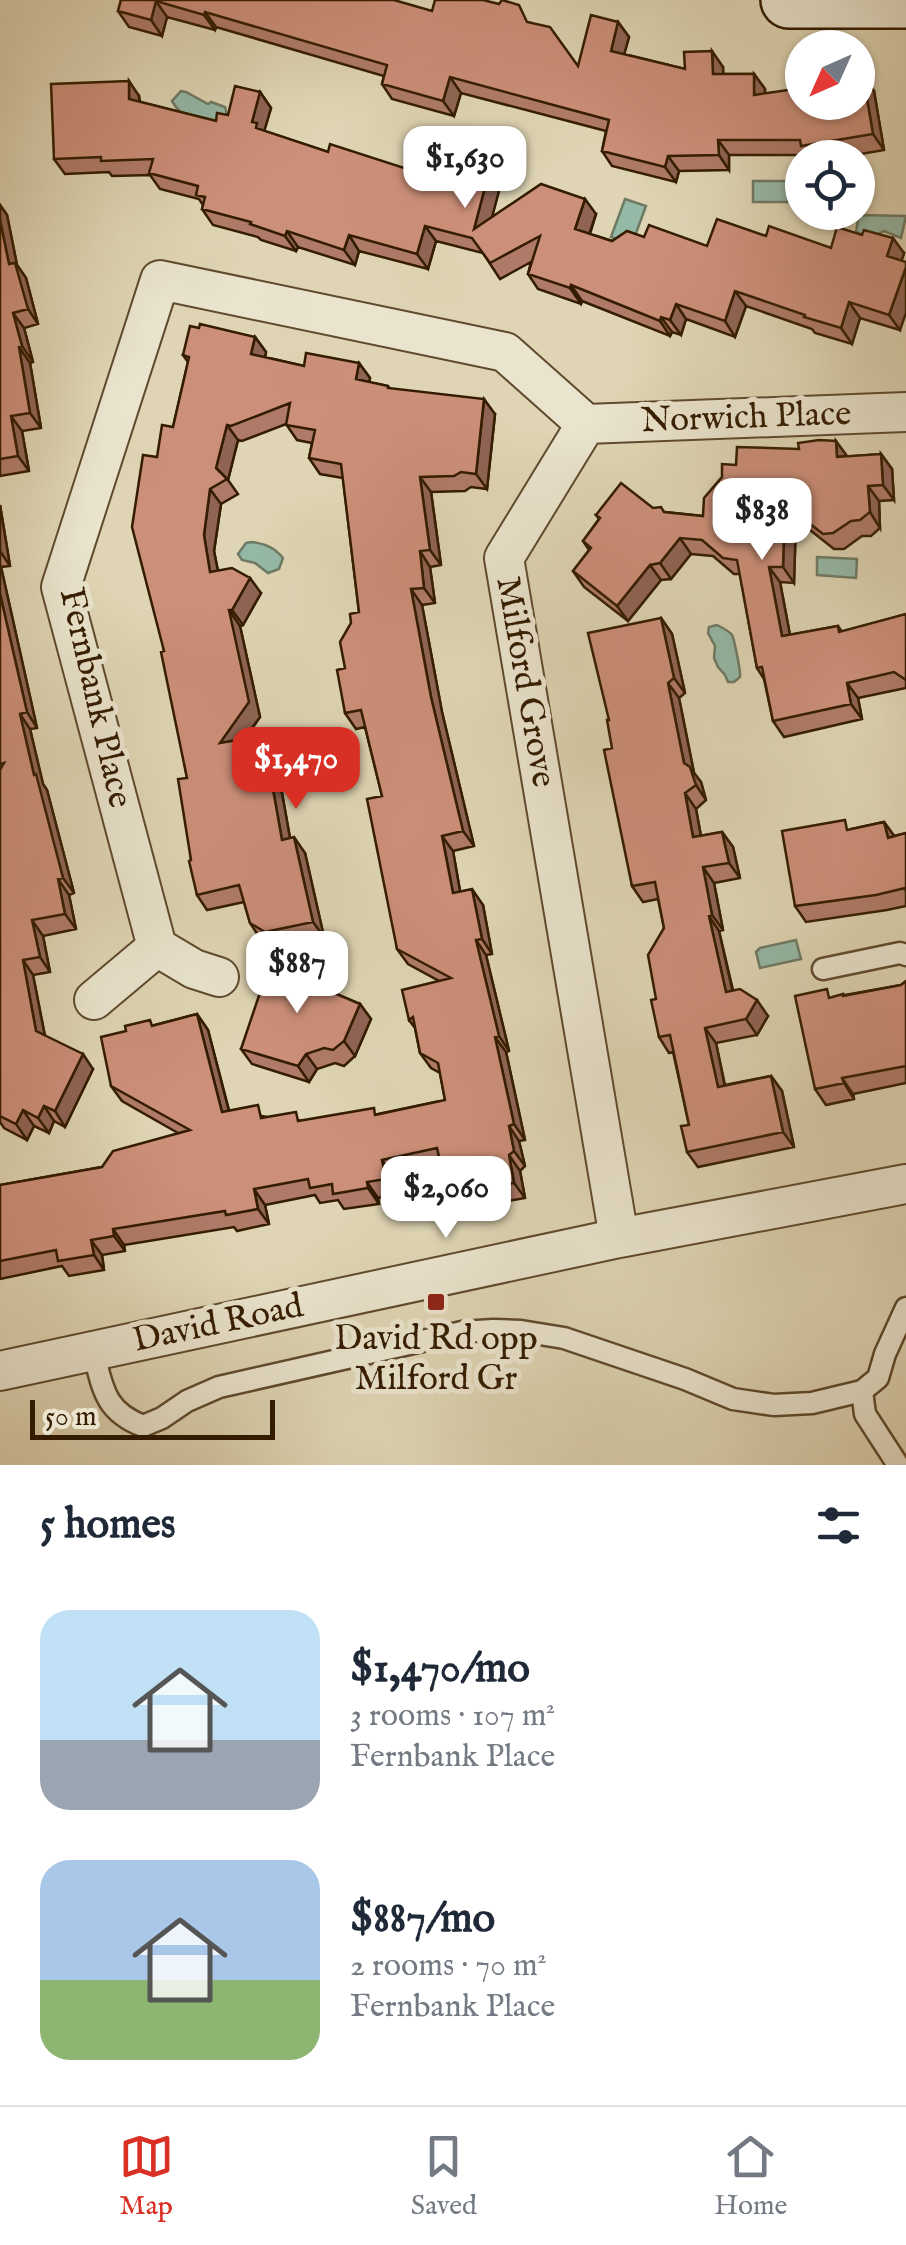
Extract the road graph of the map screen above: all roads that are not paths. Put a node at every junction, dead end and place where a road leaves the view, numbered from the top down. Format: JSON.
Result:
{"nodes":[{"id":1,"x":790,"y":0,"type":"edge"},
{"id":2,"x":906,"y":0,"type":"edge"},
{"id":3,"x":906,"y":412,"type":"edge"},
{"id":4,"x":586,"y":424,"type":"junction"},
{"id":5,"x":157,"y":947,"type":"junction"},
{"id":6,"x":906,"y":955,"type":"edge"},
{"id":7,"x":823,"y":968,"type":"dead end"},
{"id":8,"x":219,"y":977,"type":"dead end"},
{"id":9,"x":94,"y":1000,"type":"dead end"},
{"id":10,"x":906,"y":1184,"type":"edge"},
{"id":11,"x":620,"y":1238,"type":"junction"},
{"id":12,"x":906,"y":1308,"type":"edge"},
{"id":13,"x":93,"y":1351,"type":"junction"},
{"id":14,"x":0,"y":1371,"type":"edge"},
{"id":15,"x":862,"y":1391,"type":"junction"},
{"id":16,"x":898,"y":1465,"type":"edge"}],
"edges":[{"from":1,"to":2,"type":"main road"},
{"from":3,"to":4,"type":"street","name":"Norwich Place"},
{"from":4,"to":5,"type":"street","name":"Fernbank Place"},
{"from":4,"to":11,"type":"street","name":"Milford Grove"},
{"from":5,"to":8,"type":"street"},
{"from":5,"to":9,"type":"street"},
{"from":6,"to":7,"type":"lane"},
{"from":10,"to":11,"type":"street","name":"David Road"},
{"from":11,"to":13,"type":"street","name":"David Road"},
{"from":12,"to":15,"type":"lane"},
{"from":13,"to":14,"type":"street","name":"David Road"},
{"from":13,"to":15,"type":"lane"},
{"from":15,"to":16,"type":"lane"}]}
